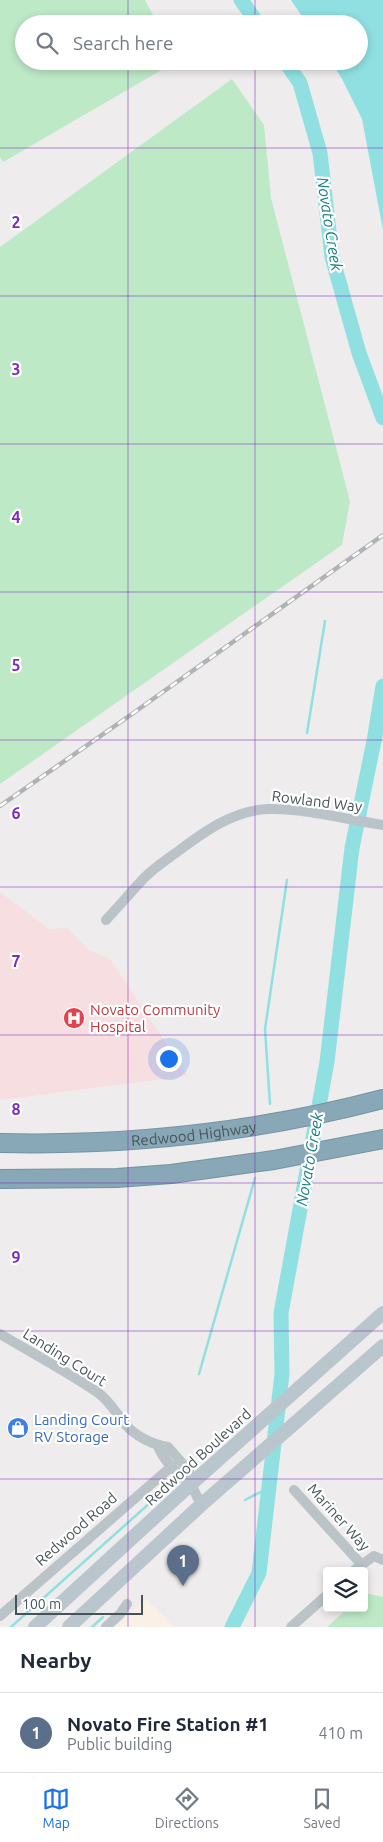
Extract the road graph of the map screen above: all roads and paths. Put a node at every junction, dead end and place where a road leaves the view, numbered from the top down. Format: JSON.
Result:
{"nodes":[{"id":1,"x":383,"y":825,"type":"edge"},
{"id":2,"x":106,"y":920,"type":"dead end"},
{"id":3,"x":383,"y":1099,"type":"edge"},
{"id":4,"x":382,"y":1140,"type":"edge"},
{"id":5,"x":0,"y":1144,"type":"edge"},
{"id":6,"x":0,"y":1179,"type":"edge"},
{"id":7,"x":383,"y":1313,"type":"edge"},
{"id":8,"x":0,"y":1334,"type":"edge"},
{"id":9,"x":383,"y":1346,"type":"edge"},
{"id":10,"x":158,"y":1446,"type":"junction"},
{"id":11,"x":172,"y":1466,"type":"junction"},
{"id":12,"x":191,"y":1484,"type":"junction"},
{"id":13,"x":294,"y":1490,"type":"dead end"},
{"id":14,"x":201,"y":1505,"type":"junction"},
{"id":15,"x":383,"y":1560,"type":"edge"},
{"id":16,"x":357,"y":1567,"type":"edge"},
{"id":17,"x":323,"y":1599,"type":"edge"},
{"id":18,"x":127,"y":1604,"type":"dead end"},
{"id":19,"x":0,"y":1616,"type":"edge"},
{"id":20,"x":35,"y":1627,"type":"edge"},
{"id":21,"x":69,"y":1627,"type":"edge"},
{"id":22,"x":106,"y":1627,"type":"edge"},
{"id":23,"x":291,"y":1627,"type":"edge"}],
"edges":[{"from":1,"to":2,"type":"street","name":"Rowland Way"},
{"from":3,"to":5,"type":"highway","name":"Redwood Highway"},
{"from":4,"to":6,"type":"highway"},
{"from":7,"to":12,"type":"main road","name":"Redwood Boulevard"},
{"from":8,"to":10,"type":"street","name":"Landing Court"},
{"from":9,"to":14,"type":"main road"},
{"from":10,"to":11,"type":"street","name":"Landing Court"},
{"from":10,"to":12,"type":"street","name":"Landing Court"},
{"from":11,"to":12,"type":"street","name":"Landing Court"},
{"from":11,"to":19,"type":"street","name":"Redwood Road"},
{"from":12,"to":14,"type":"street","name":"Landing Court"},
{"from":12,"to":20,"type":"main road","name":"Redwood Boulevard"},
{"from":13,"to":16,"type":"street","name":"Mariner Way"},
{"from":14,"to":21,"type":"main road"},
{"from":15,"to":16,"type":"street"},
{"from":17,"to":23,"type":"street"},
{"from":18,"to":22,"type":"street"}]}
